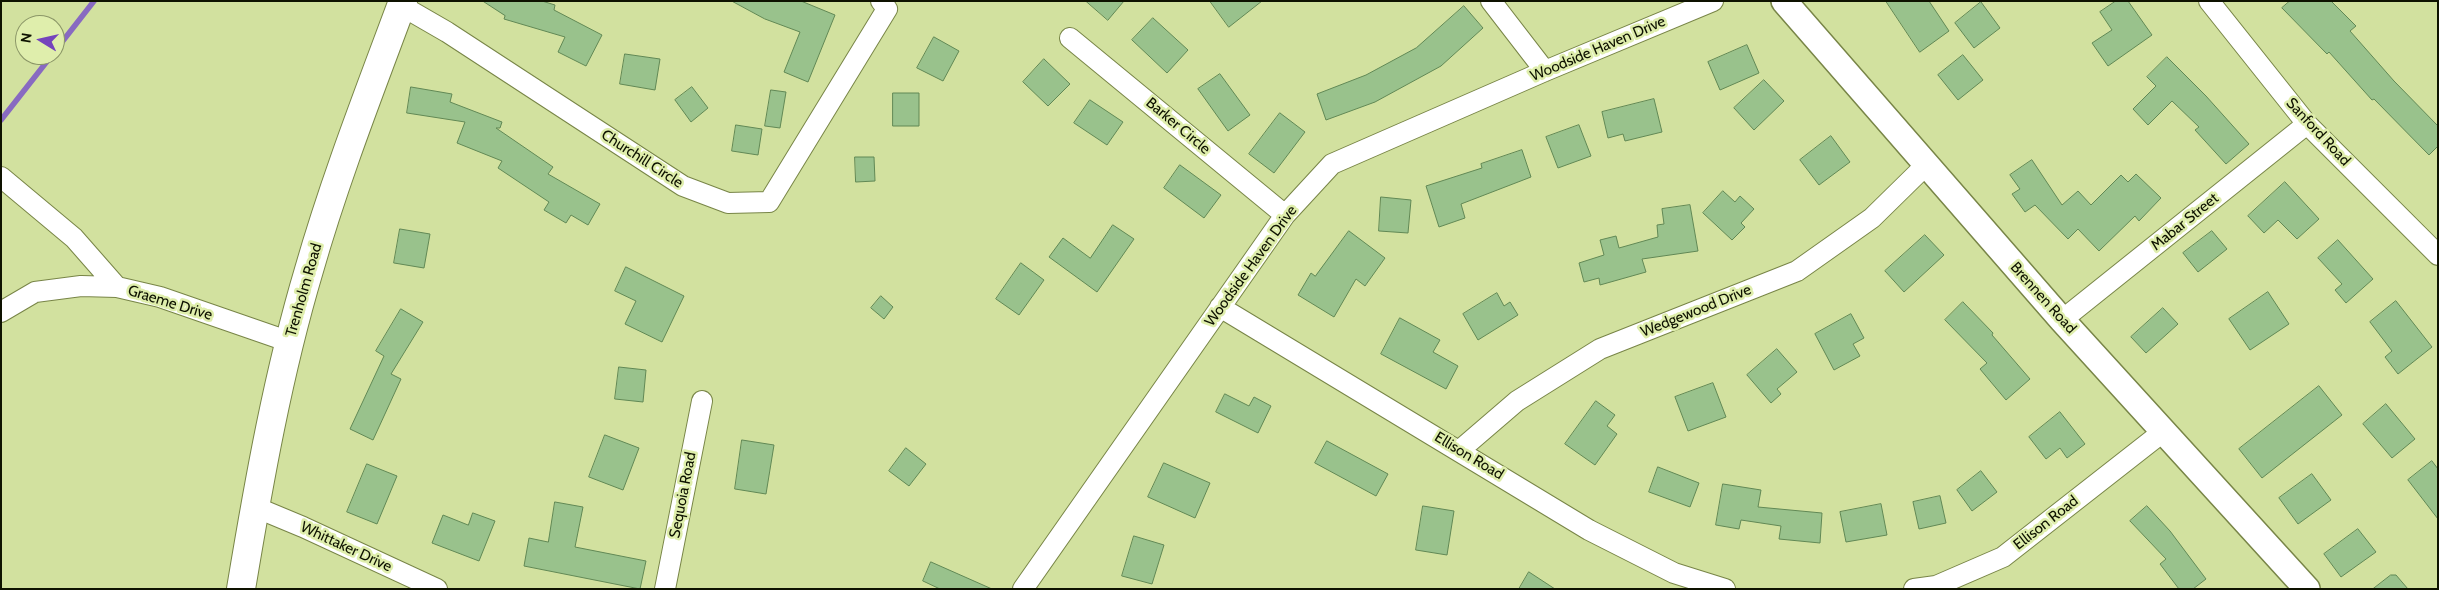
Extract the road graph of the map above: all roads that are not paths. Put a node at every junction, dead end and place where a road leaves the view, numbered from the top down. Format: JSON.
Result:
{"nodes":[{"id":1,"x":881,"y":1,"type":"edge"},
{"id":2,"x":1491,"y":1,"type":"edge"},
{"id":3,"x":1713,"y":1,"type":"edge"},
{"id":4,"x":1784,"y":1,"type":"edge"},
{"id":5,"x":2209,"y":1,"type":"edge"},
{"id":6,"x":403,"y":4,"type":"edge"},
{"id":7,"x":1070,"y":38,"type":"dead end"},
{"id":8,"x":1545,"y":71,"type":"junction"},
{"id":9,"x":2307,"y":124,"type":"junction"},
{"id":10,"x":1926,"y":165,"type":"junction"},
{"id":11,"x":1,"y":177,"type":"edge"},
{"id":12,"x":1285,"y":215,"type":"junction"},
{"id":13,"x":2438,"y":254,"type":"edge"},
{"id":14,"x":117,"y":287,"type":"junction"},
{"id":15,"x":1220,"y":307,"type":"junction"},
{"id":16,"x":1,"y":312,"type":"edge"},
{"id":17,"x":2062,"y":320,"type":"junction"},
{"id":18,"x":290,"y":342,"type":"junction"},
{"id":19,"x":702,"y":401,"type":"dead end"},
{"id":20,"x":2164,"y":431,"type":"junction"},
{"id":21,"x":1460,"y":450,"type":"junction"},
{"id":22,"x":255,"y":507,"type":"junction"},
{"id":23,"x":241,"y":589,"type":"edge"},
{"id":24,"x":437,"y":589,"type":"edge"},
{"id":25,"x":665,"y":589,"type":"edge"},
{"id":26,"x":1023,"y":589,"type":"edge"},
{"id":27,"x":1724,"y":589,"type":"edge"},
{"id":28,"x":1914,"y":589,"type":"edge"},
{"id":29,"x":2307,"y":589,"type":"edge"}],
"edges":[{"from":1,"to":6,"type":"street","name":"Churchill Circle"},
{"from":2,"to":8,"type":"street"},
{"from":3,"to":8,"type":"street","name":"Woodside Haven Drive"},
{"from":4,"to":10,"type":"street","name":"Brennen Road"},
{"from":5,"to":9,"type":"street","name":"Sanford Road"},
{"from":6,"to":18,"type":"main road","name":"Trenholm Road"},
{"from":7,"to":12,"type":"street","name":"Barker Circle"},
{"from":8,"to":12,"type":"street","name":"Woodside Haven Drive"},
{"from":9,"to":13,"type":"street","name":"Sanford Road"},
{"from":9,"to":17,"type":"street","name":"Mabar Street"},
{"from":10,"to":17,"type":"street","name":"Brennen Road"},
{"from":10,"to":21,"type":"street","name":"Wedgewood Drive"},
{"from":11,"to":14,"type":"street","name":"Graeme Drive"},
{"from":12,"to":15,"type":"street","name":"Woodside Haven Drive"},
{"from":14,"to":16,"type":"street"},
{"from":14,"to":18,"type":"street","name":"Graeme Drive"},
{"from":15,"to":21,"type":"street","name":"Ellison Road"},
{"from":15,"to":26,"type":"street","name":"Woodside Haven Drive"},
{"from":17,"to":20,"type":"street","name":"Brennen Road"},
{"from":18,"to":22,"type":"main road","name":"Trenholm Road"},
{"from":19,"to":25,"type":"street","name":"Sequoia Road"},
{"from":20,"to":28,"type":"street","name":"Ellison Road"},
{"from":20,"to":29,"type":"street","name":"Brennen Road"},
{"from":21,"to":27,"type":"street","name":"Ellison Road"},
{"from":22,"to":23,"type":"main road","name":"Trenholm Road"},
{"from":22,"to":24,"type":"street","name":"Whittaker Drive"}]}
